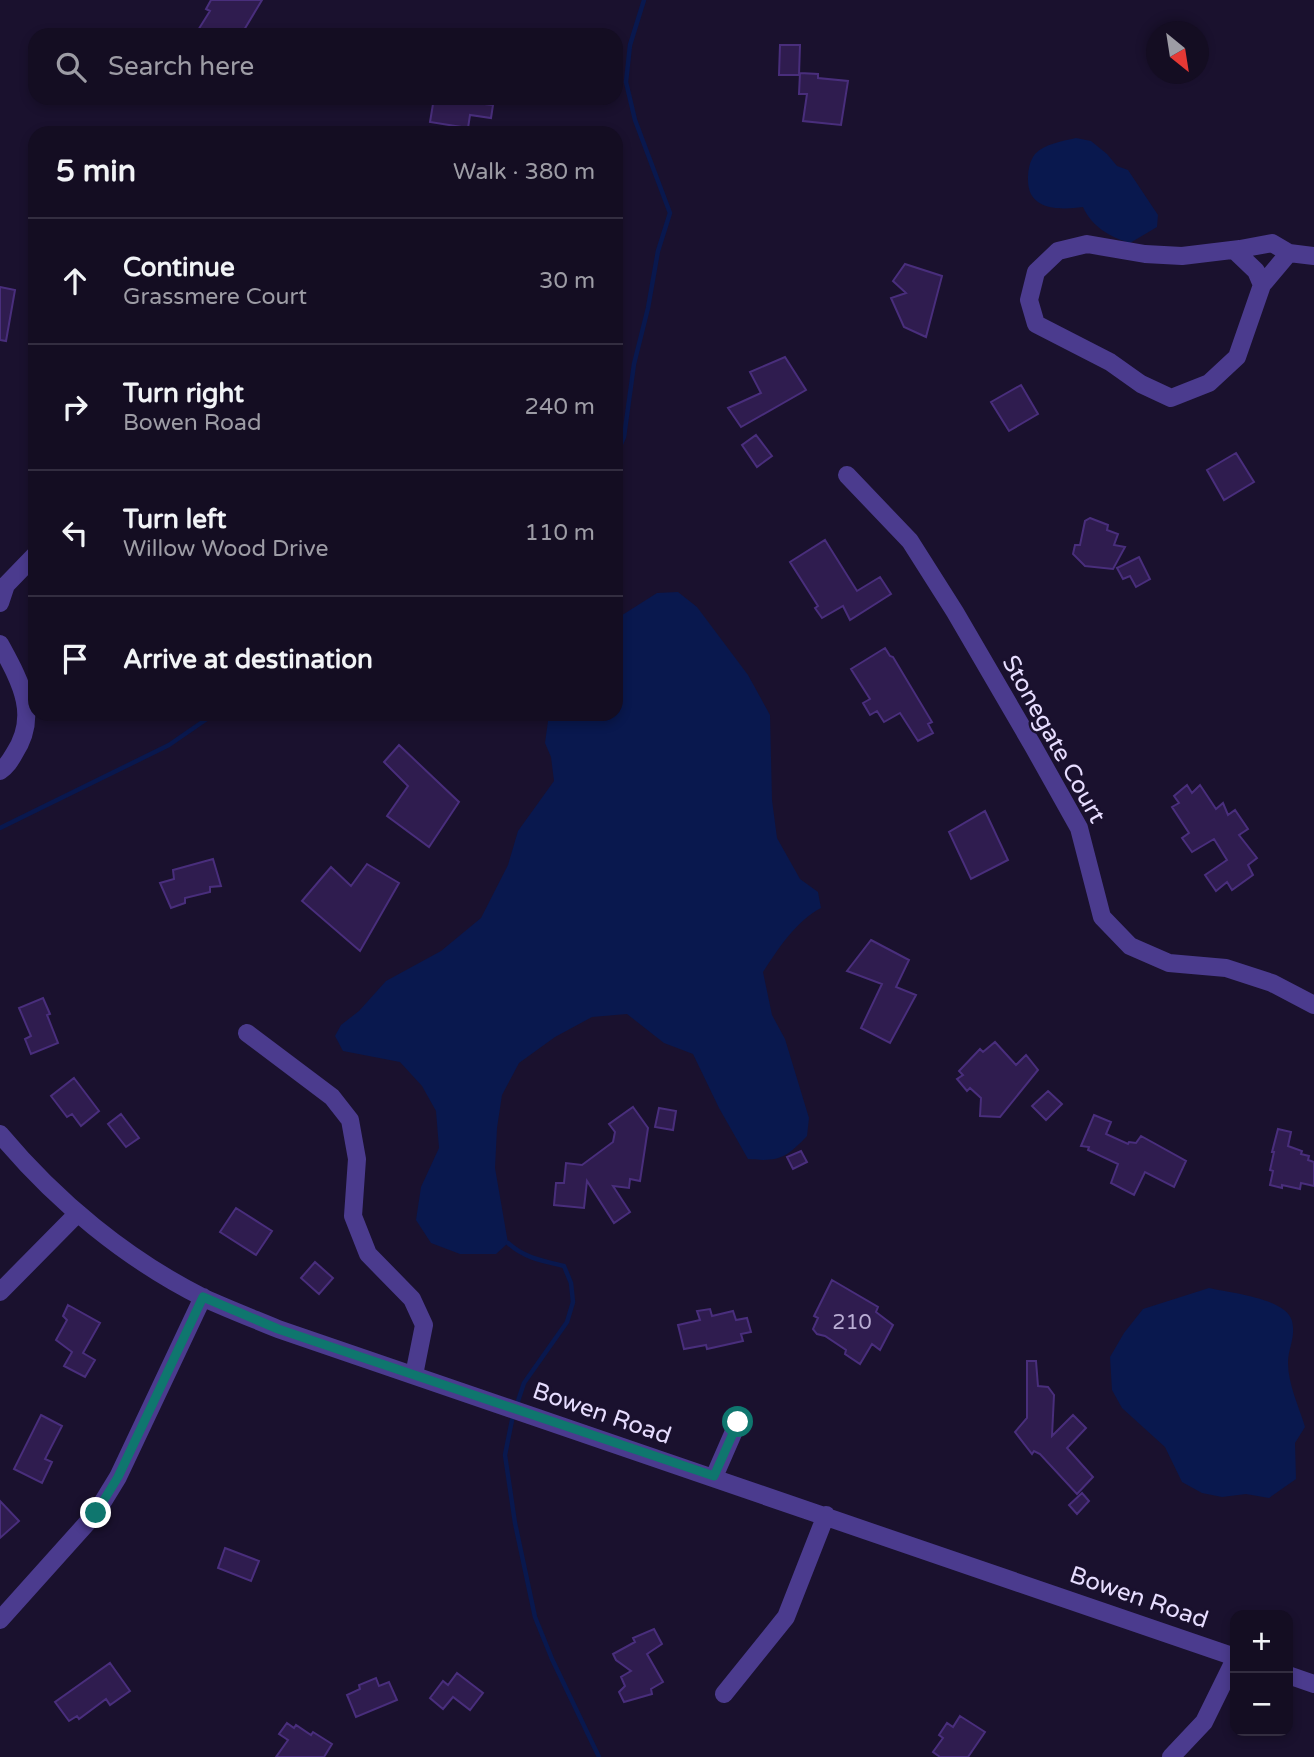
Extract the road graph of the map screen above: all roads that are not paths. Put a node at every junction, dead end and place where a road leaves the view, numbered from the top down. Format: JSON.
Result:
{"nodes":[{"id":1,"x":1234,"y":250,"type":"junction"},
{"id":2,"x":1289,"y":253,"type":"junction"},
{"id":3,"x":1314,"y":256,"type":"edge"},
{"id":4,"x":1262,"y":285,"type":"junction"},
{"id":5,"x":847,"y":475,"type":"dead end"},
{"id":6,"x":28,"y":562,"type":"edge"},
{"id":7,"x":0,"y":603,"type":"edge"},
{"id":8,"x":0,"y":644,"type":"edge"},
{"id":9,"x":7,"y":755,"type":"edge"},
{"id":10,"x":0,"y":771,"type":"edge"},
{"id":11,"x":1314,"y":1005,"type":"edge"},
{"id":12,"x":247,"y":1033,"type":"dead end"},
{"id":13,"x":0,"y":1134,"type":"edge"},
{"id":14,"x":77,"y":1214,"type":"junction"},
{"id":15,"x":0,"y":1292,"type":"edge"},
{"id":16,"x":203,"y":1297,"type":"junction"},
{"id":17,"x":414,"y":1375,"type":"junction"},
{"id":18,"x":738,"y":1422,"type":"dead end"},
{"id":19,"x":714,"y":1476,"type":"junction"},
{"id":20,"x":826,"y":1515,"type":"junction"},
{"id":21,"x":0,"y":1620,"type":"edge"},
{"id":22,"x":1230,"y":1656,"type":"edge"},
{"id":23,"x":1230,"y":1668,"type":"edge"},
{"id":24,"x":1293,"y":1677,"type":"edge"},
{"id":25,"x":1314,"y":1684,"type":"edge"},
{"id":26,"x":724,"y":1694,"type":"dead end"},
{"id":27,"x":1171,"y":1757,"type":"edge"}],
"edges":[{"from":1,"to":2,"type":"street"},
{"from":1,"to":4,"type":"street"},
{"from":1,"to":4,"type":"street"},
{"from":2,"to":3,"type":"street"},
{"from":2,"to":4,"type":"street"},
{"from":5,"to":11,"type":"street","name":"Stonegate Court"},
{"from":6,"to":7,"type":"street"},
{"from":8,"to":9,"type":"street"},
{"from":9,"to":10,"type":"street"},
{"from":12,"to":17,"type":"street"},
{"from":13,"to":14,"type":"street","name":"Bowen Road"},
{"from":14,"to":15,"type":"street"},
{"from":14,"to":16,"type":"street","name":"Bowen Road"},
{"from":16,"to":17,"type":"street","name":"Bowen Road"},
{"from":16,"to":21,"type":"street"},
{"from":17,"to":19,"type":"street","name":"Bowen Road"},
{"from":18,"to":19,"type":"street"},
{"from":19,"to":20,"type":"street","name":"Bowen Road"},
{"from":20,"to":22,"type":"street","name":"Bowen Road"},
{"from":20,"to":26,"type":"street"},
{"from":23,"to":27,"type":"street"},
{"from":24,"to":25,"type":"street"}]}
